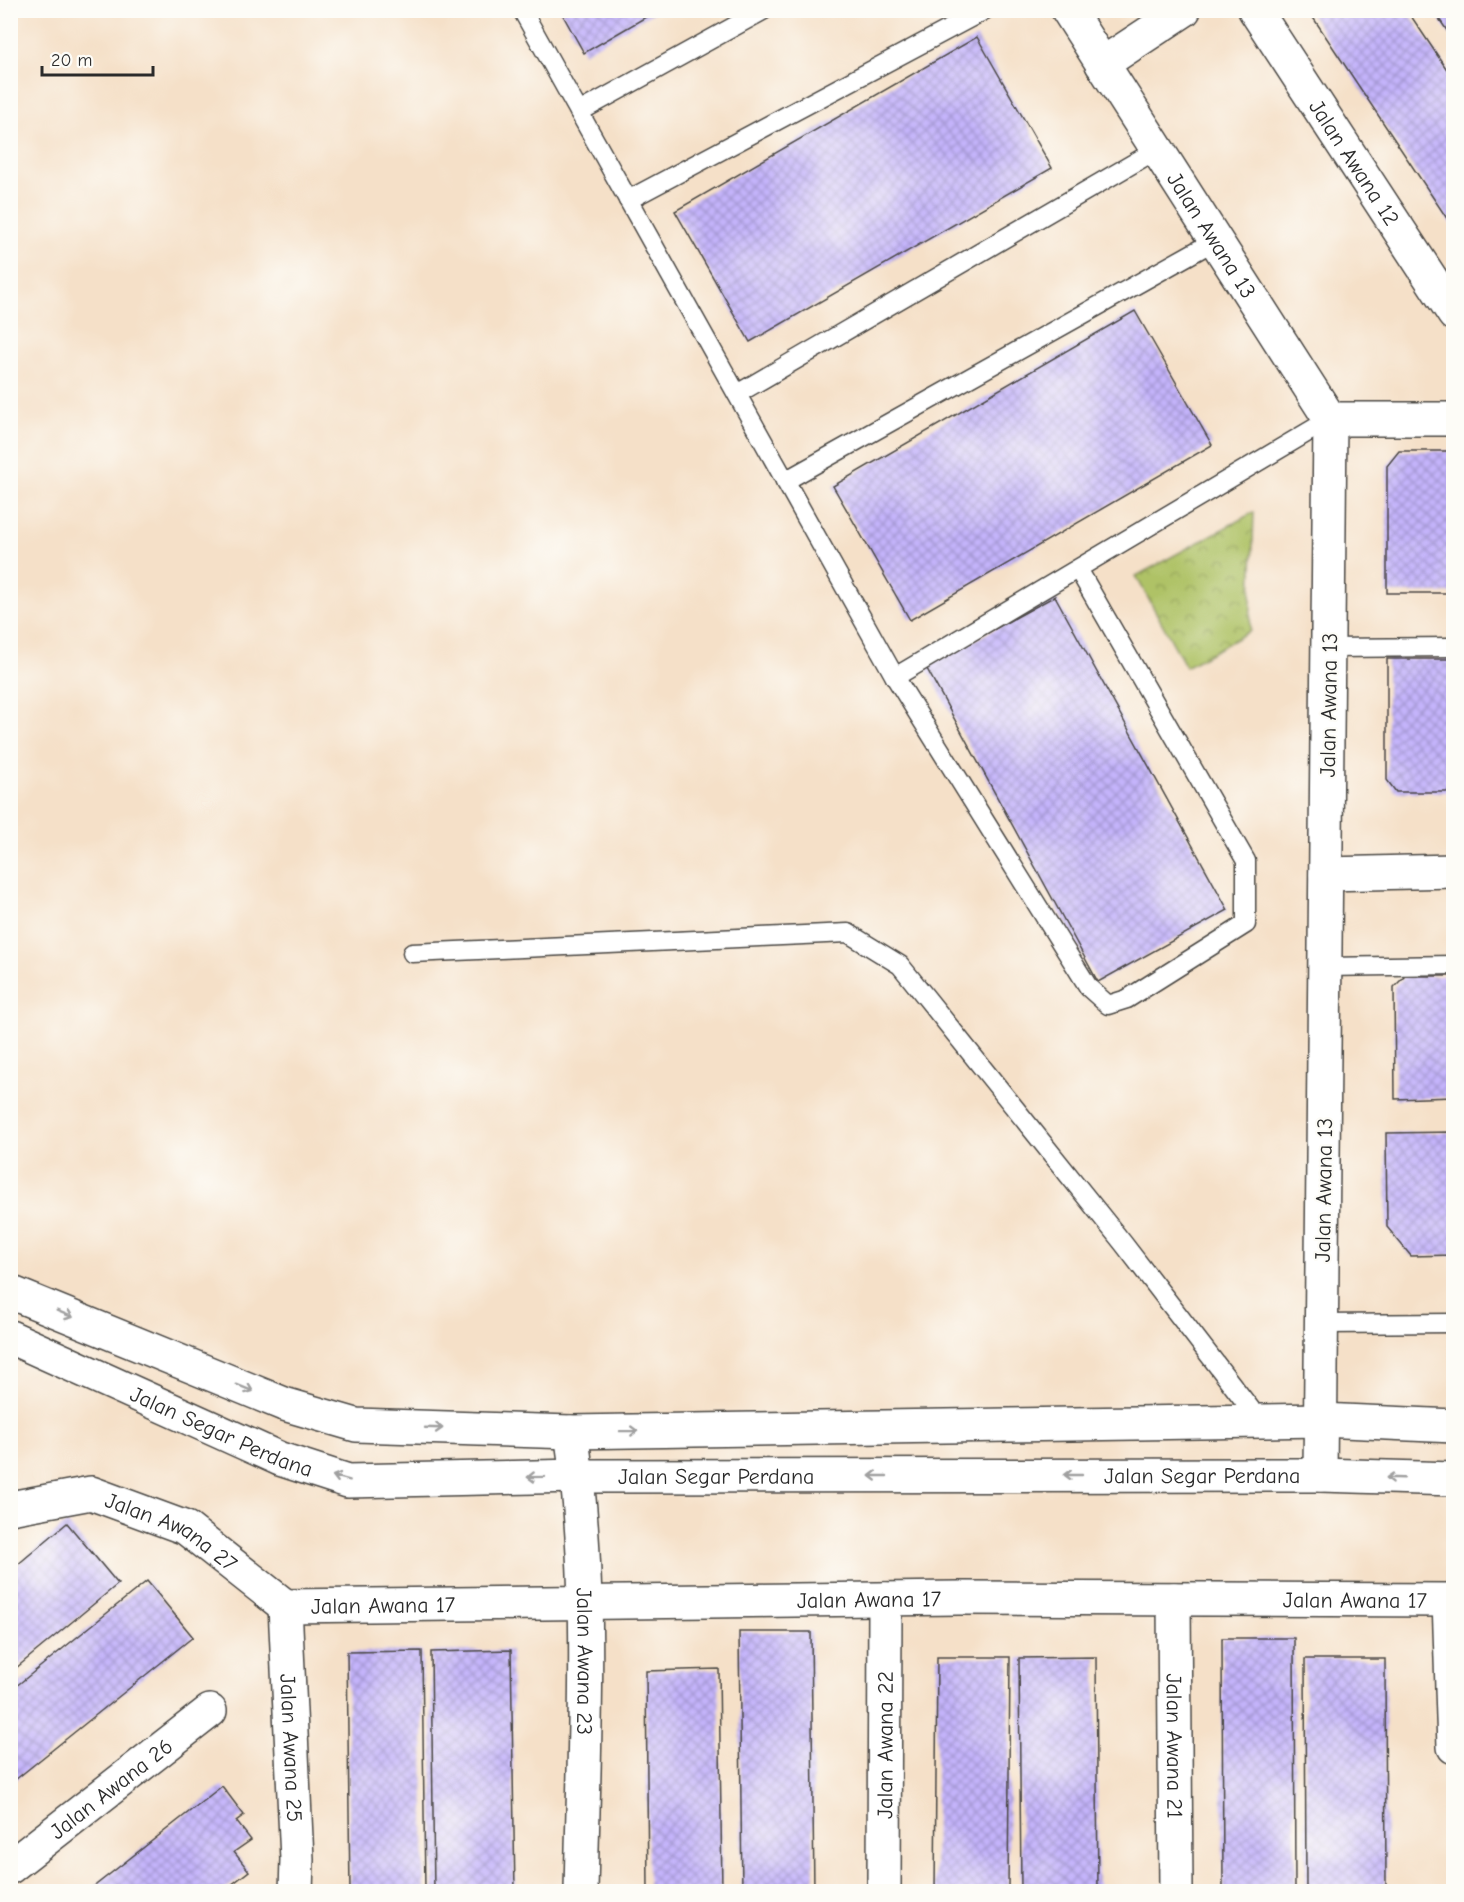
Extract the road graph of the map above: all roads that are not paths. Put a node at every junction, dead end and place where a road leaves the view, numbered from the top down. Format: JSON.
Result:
{"nodes":[{"id":1,"x":522,"y":10,"type":"edge"},
{"id":2,"x":764,"y":10,"type":"edge"},
{"id":3,"x":985,"y":10,"type":"edge"},
{"id":4,"x":1068,"y":10,"type":"edge"},
{"id":5,"x":1184,"y":10,"type":"edge"},
{"id":6,"x":1254,"y":10,"type":"edge"},
{"id":7,"x":1102,"y":64,"type":"junction"},
{"id":8,"x":579,"y":112,"type":"junction"},
{"id":9,"x":1158,"y":149,"type":"junction"},
{"id":10,"x":628,"y":200,"type":"junction"},
{"id":11,"x":1216,"y":240,"type":"junction"},
{"id":12,"x":1454,"y":314,"type":"edge"},
{"id":13,"x":737,"y":394,"type":"junction"},
{"id":14,"x":1330,"y":419,"type":"junction"},
{"id":15,"x":1454,"y":419,"type":"edge"},
{"id":16,"x":785,"y":481,"type":"junction"},
{"id":17,"x":1078,"y":569,"type":"junction"},
{"id":18,"x":1454,"y":647,"type":"edge"},
{"id":19,"x":1328,"y":648,"type":"junction"},
{"id":20,"x":896,"y":677,"type":"junction"},
{"id":21,"x":1454,"y":871,"type":"edge"},
{"id":22,"x":1326,"y":874,"type":"junction"},
{"id":23,"x":411,"y":953,"type":"dead end"},
{"id":24,"x":1454,"y":965,"type":"edge"},
{"id":25,"x":1325,"y":967,"type":"junction"},
{"id":26,"x":10,"y":1292,"type":"edge"},
{"id":27,"x":1322,"y":1323,"type":"junction"},
{"id":28,"x":1454,"y":1323,"type":"edge"},
{"id":29,"x":10,"y":1337,"type":"edge"},
{"id":30,"x":1321,"y":1420,"type":"junction"},
{"id":31,"x":1260,"y":1421,"type":"junction"},
{"id":32,"x":1454,"y":1426,"type":"edge"},
{"id":33,"x":571,"y":1432,"type":"junction"},
{"id":34,"x":1320,"y":1475,"type":"junction"},
{"id":35,"x":578,"y":1476,"type":"junction"},
{"id":36,"x":1454,"y":1479,"type":"edge"},
{"id":37,"x":10,"y":1508,"type":"edge"},
{"id":38,"x":885,"y":1599,"type":"junction"},
{"id":39,"x":1174,"y":1599,"type":"junction"},
{"id":40,"x":1451,"y":1600,"type":"edge"},
{"id":41,"x":586,"y":1602,"type":"junction"},
{"id":42,"x":285,"y":1606,"type":"junction"},
{"id":43,"x":210,"y":1711,"type":"dead end"},
{"id":44,"x":1454,"y":1747,"type":"edge"},
{"id":45,"x":10,"y":1867,"type":"edge"},
{"id":46,"x":296,"y":1892,"type":"edge"},
{"id":47,"x":581,"y":1892,"type":"edge"},
{"id":48,"x":884,"y":1892,"type":"edge"},
{"id":49,"x":1176,"y":1892,"type":"edge"}],
"edges":[{"from":1,"to":8,"type":"lane"},
{"from":2,"to":8,"type":"lane"},
{"from":3,"to":10,"type":"lane"},
{"from":4,"to":7,"type":"street","name":"Jalan Awana 13"},
{"from":5,"to":7,"type":"street"},
{"from":6,"to":12,"type":"street","name":"Jalan Awana 12"},
{"from":7,"to":9,"type":"street","name":"Jalan Awana 13"},
{"from":8,"to":10,"type":"lane"},
{"from":9,"to":11,"type":"street","name":"Jalan Awana 13"},
{"from":9,"to":13,"type":"lane"},
{"from":10,"to":13,"type":"lane"},
{"from":11,"to":14,"type":"street","name":"Jalan Awana 13"},
{"from":11,"to":16,"type":"lane"},
{"from":13,"to":16,"type":"lane"},
{"from":14,"to":15,"type":"street"},
{"from":14,"to":17,"type":"lane"},
{"from":14,"to":19,"type":"street","name":"Jalan Awana 13"},
{"from":16,"to":20,"type":"lane"},
{"from":17,"to":20,"type":"lane"},
{"from":17,"to":20,"type":"lane"},
{"from":18,"to":19,"type":"lane"},
{"from":19,"to":22,"type":"street","name":"Jalan Awana 13"},
{"from":21,"to":22,"type":"street"},
{"from":22,"to":25,"type":"street","name":"Jalan Awana 13"},
{"from":23,"to":31,"type":"lane"},
{"from":24,"to":25,"type":"lane"},
{"from":25,"to":27,"type":"street","name":"Jalan Awana 13"},
{"from":26,"to":33,"type":"street","name":"Jalan Segar Perdana","one_way":true},
{"from":27,"to":28,"type":"lane"},
{"from":27,"to":30,"type":"street","name":"Jalan Awana 13"},
{"from":35,"to":29,"type":"street","name":"Jalan Segar Perdana","one_way":true},
{"from":30,"to":31,"type":"street","name":"Jalan Segar Perdana"},
{"from":30,"to":32,"type":"street","name":"Jalan Segar Perdana"},
{"from":30,"to":34,"type":"street","name":"Jalan Awana 13"},
{"from":33,"to":31,"type":"street","name":"Jalan Segar Perdana","one_way":true},
{"from":33,"to":35,"type":"street","name":"Jalan Awana 23"},
{"from":34,"to":35,"type":"street","name":"Jalan Segar Perdana","one_way":true},
{"from":36,"to":34,"type":"street","name":"Jalan Segar Perdana","one_way":true},
{"from":35,"to":41,"type":"street","name":"Jalan Awana 23"},
{"from":37,"to":42,"type":"street","name":"Jalan Awana 27"},
{"from":38,"to":39,"type":"street","name":"Jalan Awana 17"},
{"from":38,"to":41,"type":"street","name":"Jalan Awana 17"},
{"from":38,"to":48,"type":"street","name":"Jalan Awana 22"},
{"from":39,"to":40,"type":"street","name":"Jalan Awana 17"},
{"from":39,"to":49,"type":"street","name":"Jalan Awana 21"},
{"from":40,"to":44,"type":"street"},
{"from":41,"to":42,"type":"street","name":"Jalan Awana 17"},
{"from":41,"to":47,"type":"street","name":"Jalan Awana 23"},
{"from":42,"to":46,"type":"street","name":"Jalan Awana 25"},
{"from":43,"to":45,"type":"street","name":"Jalan Awana 26"}]}
